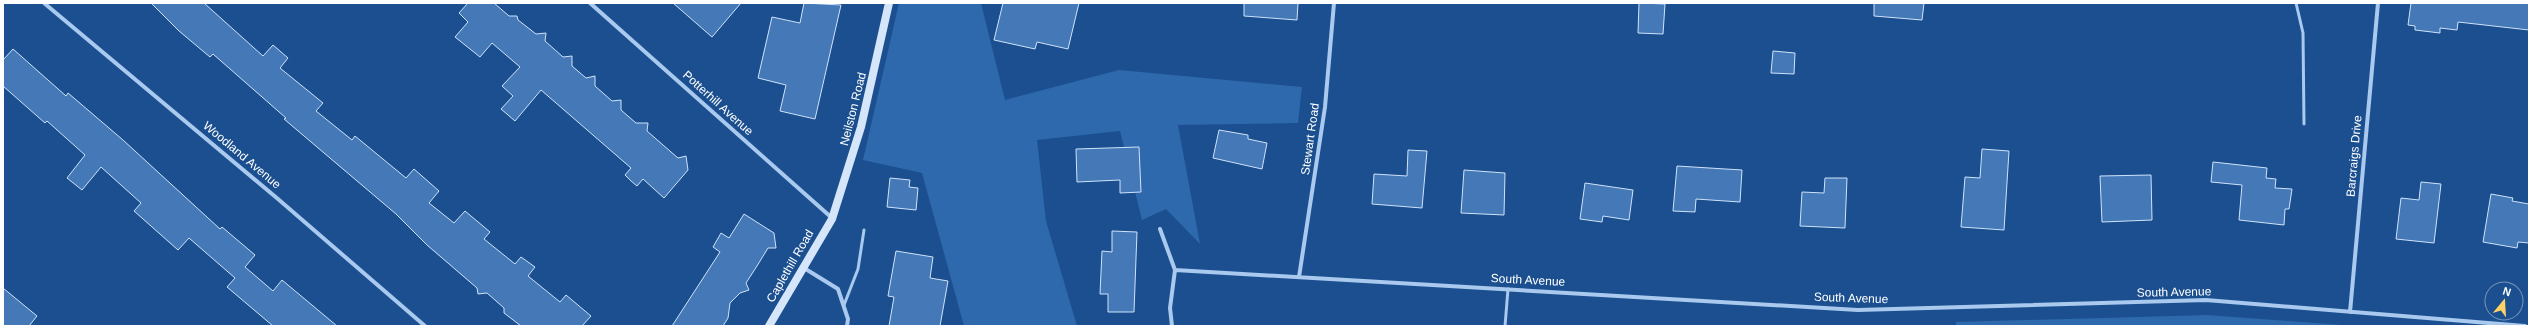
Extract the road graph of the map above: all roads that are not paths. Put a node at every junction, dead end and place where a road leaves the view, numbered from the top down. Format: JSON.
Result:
{"nodes":[{"id":1,"x":44,"y":3,"type":"edge"},
{"id":2,"x":590,"y":3,"type":"edge"},
{"id":3,"x":889,"y":3,"type":"edge"},
{"id":4,"x":1334,"y":3,"type":"edge"},
{"id":5,"x":2296,"y":3,"type":"edge"},
{"id":6,"x":2378,"y":3,"type":"edge"},
{"id":7,"x":2304,"y":124,"type":"dead end"},
{"id":8,"x":832,"y":219,"type":"junction"},
{"id":9,"x":1160,"y":229,"type":"dead end"},
{"id":10,"x":864,"y":230,"type":"dead end"},
{"id":11,"x":804,"y":268,"type":"junction"},
{"id":12,"x":1175,"y":270,"type":"junction"},
{"id":13,"x":1298,"y":277,"type":"junction"},
{"id":14,"x":1508,"y":289,"type":"junction"},
{"id":15,"x":844,"y":304,"type":"junction"},
{"id":16,"x":2350,"y":312,"type":"junction"},
{"id":17,"x":425,"y":326,"type":"edge"},
{"id":18,"x":769,"y":326,"type":"edge"},
{"id":19,"x":847,"y":326,"type":"edge"},
{"id":20,"x":1172,"y":326,"type":"edge"},
{"id":21,"x":1506,"y":326,"type":"edge"},
{"id":22,"x":2525,"y":326,"type":"edge"}],
"edges":[{"from":1,"to":17,"type":"street","name":"Woodland Avenue"},
{"from":2,"to":8,"type":"street","name":"Potterhill Avenue"},
{"from":3,"to":8,"type":"main road","name":"Neilston Road"},
{"from":4,"to":13,"type":"street","name":"Stewart Road"},
{"from":5,"to":7,"type":"lane"},
{"from":6,"to":16,"type":"street","name":"Barcraigs Drive"},
{"from":8,"to":11,"type":"main road","name":"Caplethill Road"},
{"from":9,"to":12,"type":"street"},
{"from":10,"to":15,"type":"lane"},
{"from":11,"to":15,"type":"street"},
{"from":11,"to":18,"type":"main road","name":"Caplethill Road"},
{"from":12,"to":13,"type":"street","name":"South Avenue"},
{"from":12,"to":20,"type":"street"},
{"from":13,"to":14,"type":"street","name":"South Avenue"},
{"from":14,"to":16,"type":"street","name":"South Avenue"},
{"from":14,"to":21,"type":"lane"},
{"from":15,"to":19,"type":"street"},
{"from":16,"to":22,"type":"street","name":"South Avenue"}]}
